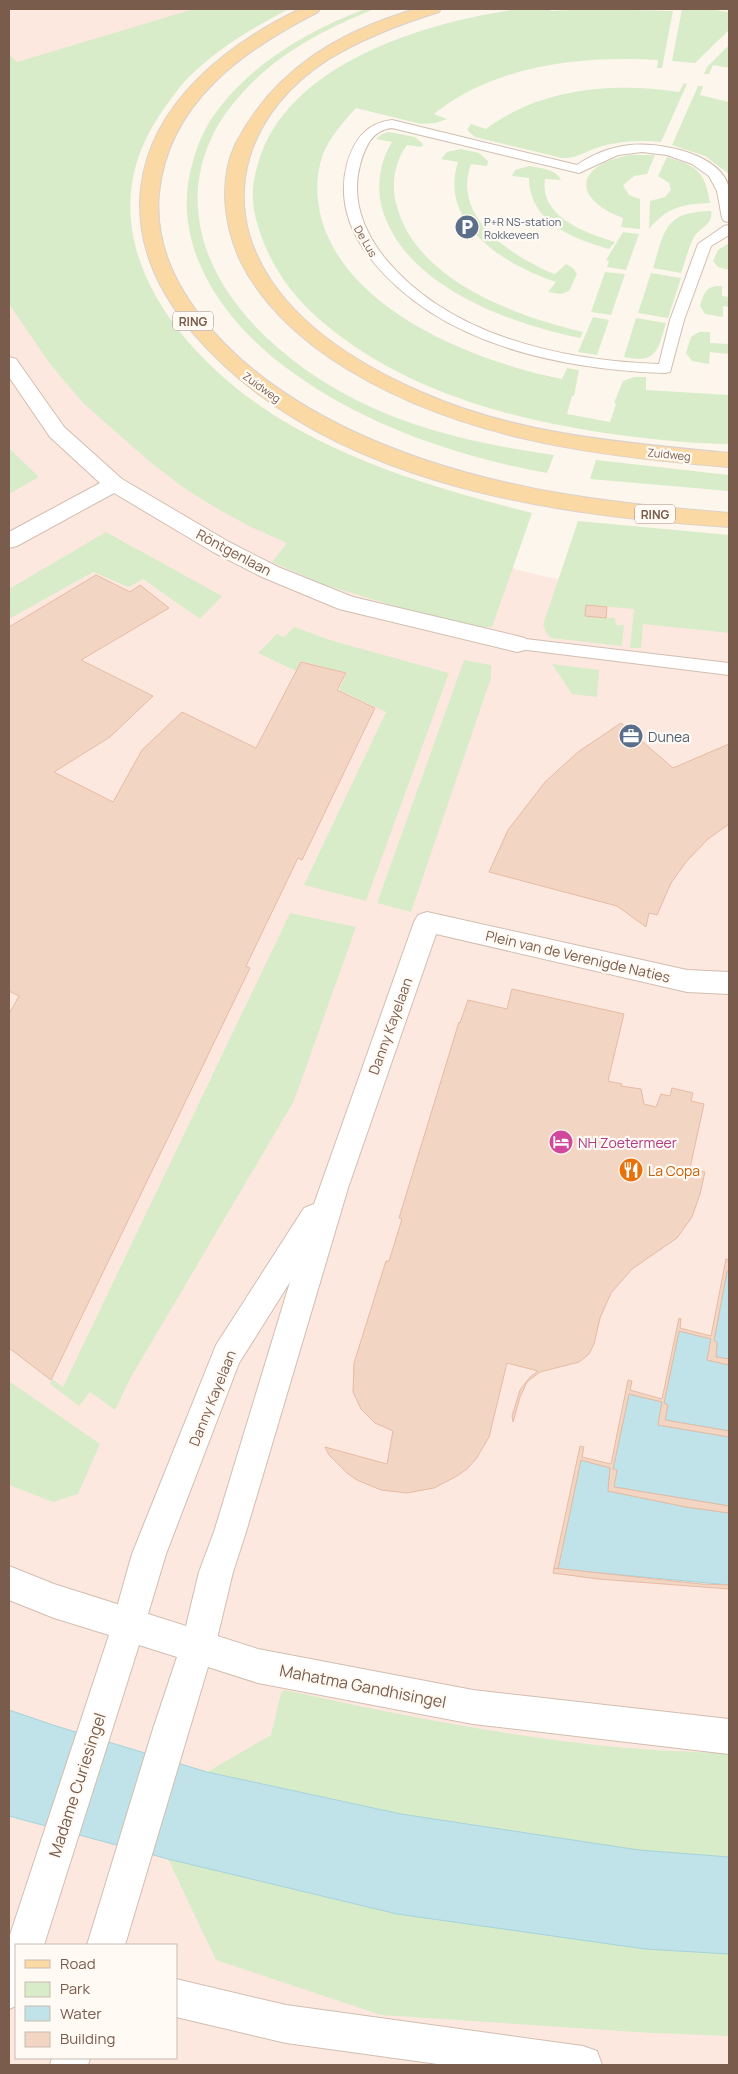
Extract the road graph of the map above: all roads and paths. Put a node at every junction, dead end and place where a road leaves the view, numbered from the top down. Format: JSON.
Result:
{"nodes":[{"id":1,"x":312,"y":9,"type":"edge"},
{"id":2,"x":433,"y":9,"type":"edge"},
{"id":3,"x":729,"y":218,"type":"edge"},
{"id":4,"x":729,"y":230,"type":"edge"},
{"id":5,"x":9,"y":362,"type":"edge"},
{"id":6,"x":729,"y":460,"type":"edge"},
{"id":7,"x":114,"y":484,"type":"junction"},
{"id":8,"x":729,"y":520,"type":"edge"},
{"id":9,"x":9,"y":541,"type":"edge"},
{"id":10,"x":517,"y":644,"type":"joint"},
{"id":11,"x":729,"y":669,"type":"edge"},
{"id":12,"x":427,"y":922,"type":"joint"},
{"id":13,"x":729,"y":984,"type":"edge"},
{"id":14,"x":333,"y":1188,"type":"junction"},
{"id":15,"x":9,"y":1584,"type":"edge"},
{"id":16,"x":129,"y":1625,"type":"junction"},
{"id":17,"x":198,"y":1647,"type":"junction"},
{"id":18,"x":729,"y":1736,"type":"edge"},
{"id":19,"x":25,"y":1944,"type":"edge"},
{"id":20,"x":106,"y":1944,"type":"edge"},
{"id":21,"x":15,"y":1972,"type":"edge"},
{"id":22,"x":9,"y":1990,"type":"edge"},
{"id":23,"x":178,"y":1998,"type":"edge"},
{"id":24,"x":583,"y":2065,"type":"edge"}],
"edges":[{"from":1,"to":8,"type":"main road","name":"Zuidweg","number":"RING"},
{"from":2,"to":6,"type":"main road","name":"Zuidweg"},
{"from":3,"to":4,"type":"lane","name":"De Lus"},
{"from":5,"to":7,"type":"street","name":"Röntgenlaan"},
{"from":7,"to":9,"type":"street"},
{"from":7,"to":10,"type":"street","name":"Röntgenlaan"},
{"from":10,"to":11,"type":"lane"},
{"from":12,"to":13,"type":"street","name":"Plein van de Verenigde Naties"},
{"from":12,"to":14,"type":"street","name":"Danny Kayelaan"},
{"from":14,"to":16,"type":"street","name":"Danny Kayelaan"},
{"from":14,"to":17,"type":"street","name":"Danny Kayelaan"},
{"from":15,"to":16,"type":"street","name":"Mahatma Gandhisingel"},
{"from":16,"to":17,"type":"street","name":"Mahatma Gandhisingel"},
{"from":16,"to":19,"type":"street","name":"Madame Curiesingel"},
{"from":17,"to":18,"type":"street","name":"Mahatma Gandhisingel"},
{"from":17,"to":20,"type":"street"},
{"from":21,"to":22,"type":"street"},
{"from":23,"to":24,"type":"street"}]}
